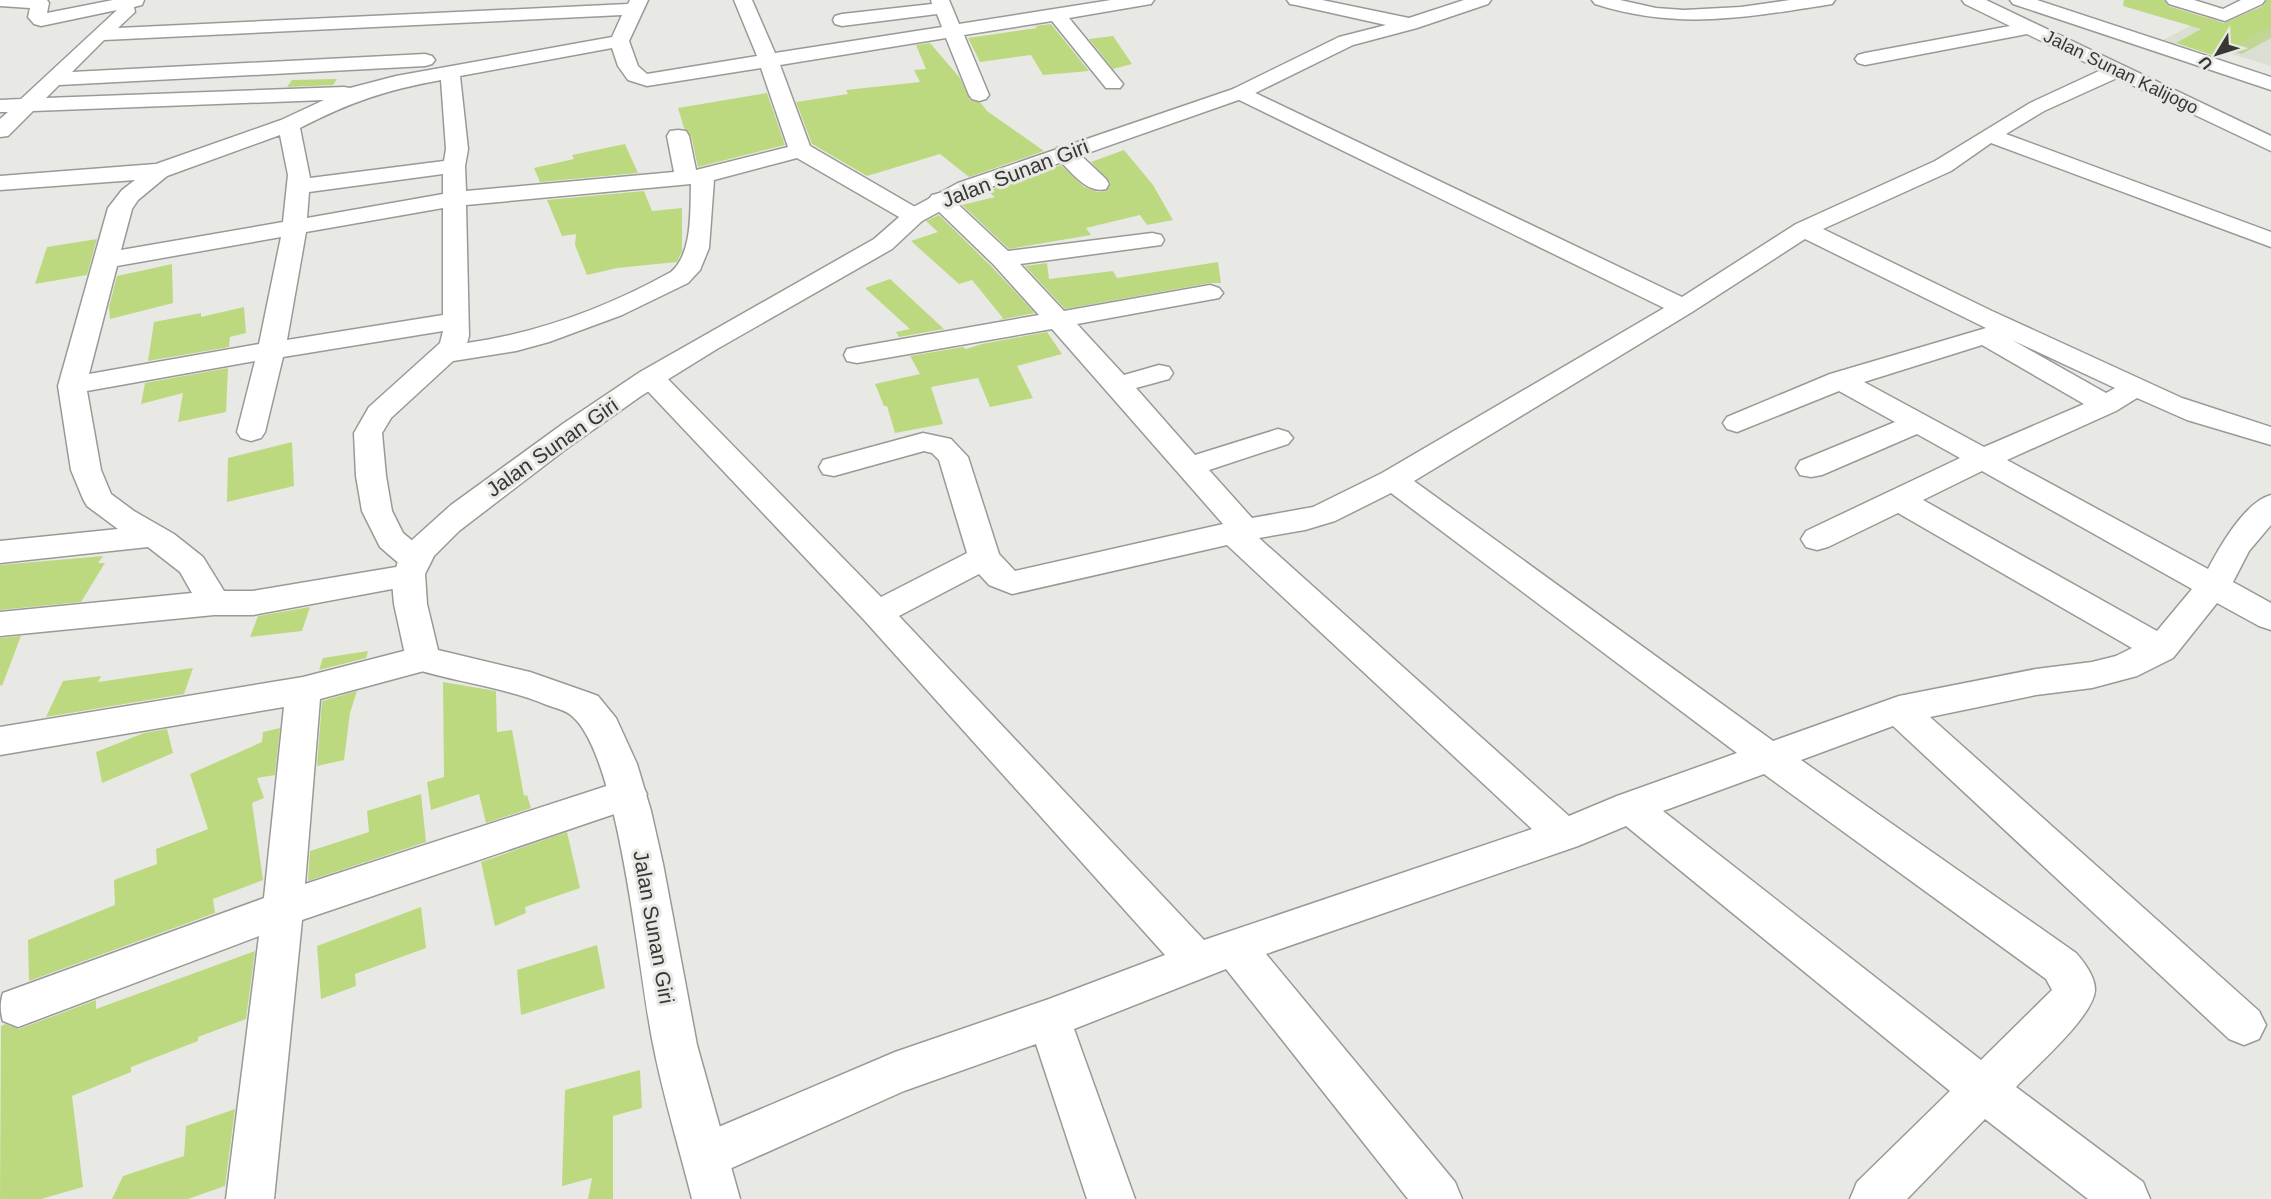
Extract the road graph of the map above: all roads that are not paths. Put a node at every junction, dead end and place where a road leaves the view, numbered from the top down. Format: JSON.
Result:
{"nodes":[{"id":1,"x":743,"y":0,"type":"edge"},
{"id":2,"x":1145,"y":0,"type":"edge"},
{"id":3,"x":1296,"y":0,"type":"edge"},
{"id":4,"x":1482,"y":0,"type":"edge"},
{"id":5,"x":1601,"y":0,"type":"edge"},
{"id":6,"x":1824,"y":0,"type":"edge"},
{"id":7,"x":1971,"y":0,"type":"edge"},
{"id":8,"x":2019,"y":0,"type":"edge"},
{"id":9,"x":2175,"y":0,"type":"edge"},
{"id":10,"x":2256,"y":0,"type":"edge"},
{"id":11,"x":0,"y":1,"type":"edge"},
{"id":12,"x":41,"y":1,"type":"edge"},
{"id":13,"x":128,"y":1,"type":"edge"},
{"id":14,"x":637,"y":4,"type":"edge"},
{"id":15,"x":941,"y":4,"type":"edge"},
{"id":16,"x":1077,"y":5,"type":"edge"},
{"id":17,"x":1057,"y":15,"type":"junction"},
{"id":18,"x":2224,"y":15,"type":"junction"},
{"id":19,"x":842,"y":20,"type":"dead end"},
{"id":20,"x":1410,"y":24,"type":"junction"},
{"id":21,"x":2031,"y":28,"type":"junction"},
{"id":22,"x":951,"y":31,"type":"junction"},
{"id":23,"x":99,"y":35,"type":"junction"},
{"id":24,"x":619,"y":41,"type":"junction"},
{"id":25,"x":2159,"y":47,"type":"junction"},
{"id":26,"x":768,"y":59,"type":"junction"},
{"id":27,"x":1865,"y":59,"type":"dead end"},
{"id":28,"x":517,"y":60,"type":"junction"},
{"id":29,"x":2117,"y":69,"type":"junction"},
{"id":30,"x":450,"y":72,"type":"junction"},
{"id":31,"x":53,"y":79,"type":"junction"},
{"id":32,"x":1113,"y":84,"type":"dead end"},
{"id":33,"x":2271,"y":84,"type":"edge"},
{"id":34,"x":357,"y":93,"type":"junction"},
{"id":35,"x":1240,"y":93,"type":"junction"},
{"id":36,"x":979,"y":96,"type":"dead end"},
{"id":37,"x":26,"y":105,"type":"junction"},
{"id":38,"x":318,"y":110,"type":"junction"},
{"id":39,"x":3,"y":119,"type":"edge"},
{"id":40,"x":289,"y":125,"type":"junction"},
{"id":41,"x":1989,"y":135,"type":"junction"},
{"id":42,"x":678,"y":136,"type":"dead end"},
{"id":43,"x":2271,"y":144,"type":"edge"},
{"id":44,"x":800,"y":150,"type":"junction"},
{"id":45,"x":1065,"y":153,"type":"junction"},
{"id":46,"x":454,"y":166,"type":"junction"},
{"id":47,"x":159,"y":171,"type":"junction"},
{"id":48,"x":694,"y":176,"type":"junction"},
{"id":49,"x":0,"y":183,"type":"edge"},
{"id":50,"x":1098,"y":184,"type":"dead end"},
{"id":51,"x":299,"y":186,"type":"junction"},
{"id":52,"x":455,"y":199,"type":"junction"},
{"id":53,"x":940,"y":200,"type":"junction"},
{"id":54,"x":914,"y":216,"type":"junction"},
{"id":55,"x":295,"y":226,"type":"junction"},
{"id":56,"x":1804,"y":229,"type":"junction"},
{"id":57,"x":1152,"y":240,"type":"dead end"},
{"id":58,"x":2271,"y":240,"type":"edge"},
{"id":59,"x":1002,"y":259,"type":"junction"},
{"id":60,"x":107,"y":260,"type":"junction"},
{"id":61,"x":1210,"y":293,"type":"dead end"},
{"id":62,"x":1683,"y":307,"type":"junction"},
{"id":63,"x":1057,"y":319,"type":"junction"},
{"id":64,"x":455,"y":321,"type":"junction"},
{"id":65,"x":1995,"y":331,"type":"junction"},
{"id":66,"x":271,"y":351,"type":"junction"},
{"id":67,"x":445,"y":354,"type":"junction"},
{"id":68,"x":857,"y":355,"type":"dead end"},
{"id":69,"x":1159,"y":373,"type":"dead end"},
{"id":70,"x":651,"y":378,"type":"junction"},
{"id":71,"x":1840,"y":380,"type":"junction"},
{"id":72,"x":1118,"y":385,"type":"junction"},
{"id":73,"x":72,"y":386,"type":"junction"},
{"id":74,"x":2136,"y":387,"type":"junction"},
{"id":75,"x":2106,"y":405,"type":"junction"},
{"id":76,"x":1737,"y":423,"type":"dead end"},
{"id":77,"x":1916,"y":424,"type":"junction"},
{"id":78,"x":251,"y":432,"type":"dead end"},
{"id":79,"x":2271,"y":436,"type":"edge"},
{"id":80,"x":1278,"y":438,"type":"dead end"},
{"id":81,"x":1983,"y":459,"type":"junction"},
{"id":82,"x":1191,"y":466,"type":"junction"},
{"id":83,"x":834,"y":467,"type":"dead end"},
{"id":84,"x":1811,"y":468,"type":"dead end"},
{"id":85,"x":1393,"y":480,"type":"junction"},
{"id":86,"x":1899,"y":500,"type":"junction"},
{"id":87,"x":2271,"y":505,"type":"edge"},
{"id":88,"x":1240,"y":532,"type":"junction"},
{"id":89,"x":153,"y":536,"type":"junction"},
{"id":90,"x":1817,"y":539,"type":"dead end"},
{"id":91,"x":0,"y":552,"type":"edge"},
{"id":92,"x":984,"y":558,"type":"junction"},
{"id":93,"x":411,"y":568,"type":"junction"},
{"id":94,"x":2213,"y":586,"type":"junction"},
{"id":95,"x":214,"y":603,"type":"junction"},
{"id":96,"x":877,"y":613,"type":"junction"},
{"id":97,"x":2271,"y":618,"type":"edge"},
{"id":98,"x":0,"y":624,"type":"edge"},
{"id":99,"x":2161,"y":649,"type":"junction"},
{"id":100,"x":423,"y":659,"type":"junction"},
{"id":101,"x":303,"y":690,"type":"junction"},
{"id":102,"x":1899,"y":710,"type":"junction"},
{"id":103,"x":0,"y":741,"type":"edge"},
{"id":104,"x":1768,"y":757,"type":"junction"},
{"id":105,"x":628,"y":794,"type":"junction"},
{"id":106,"x":1630,"y":807,"type":"junction"},
{"id":107,"x":1564,"y":835,"type":"junction"},
{"id":108,"x":283,"y":909,"type":"junction"},
{"id":109,"x":1215,"y":954,"type":"junction"},
{"id":110,"x":18,"y":1007,"type":"dead end"},
{"id":111,"x":1049,"y":1019,"type":"junction"},
{"id":112,"x":2244,"y":1025,"type":"dead end"},
{"id":113,"x":1984,"y":1090,"type":"junction"},
{"id":114,"x":705,"y":1157,"type":"junction"},
{"id":115,"x":250,"y":1199,"type":"edge"},
{"id":116,"x":716,"y":1199,"type":"edge"},
{"id":117,"x":1111,"y":1199,"type":"edge"},
{"id":118,"x":1437,"y":1199,"type":"edge"},
{"id":119,"x":1874,"y":1199,"type":"edge"},
{"id":120,"x":2126,"y":1199,"type":"edge"}],
"edges":[{"from":1,"to":26,"type":"street"},
{"from":2,"to":16,"type":"street"},
{"from":3,"to":20,"type":"street"},
{"from":4,"to":20,"type":"street","name":"Jalan Sunan Giri"},
{"from":5,"to":6,"type":"street"},
{"from":7,"to":21,"type":"street","name":"Jalan Sunan Kalijogo"},
{"from":8,"to":25,"type":"street"},
{"from":9,"to":18,"type":"street"},
{"from":10,"to":18,"type":"street"},
{"from":11,"to":12,"type":"street"},
{"from":12,"to":13,"type":"street"},
{"from":13,"to":23,"type":"street"},
{"from":14,"to":23,"type":"street"},
{"from":14,"to":24,"type":"street"},
{"from":15,"to":19,"type":"street"},
{"from":15,"to":22,"type":"street"},
{"from":16,"to":17,"type":"street"},
{"from":17,"to":22,"type":"street"},
{"from":17,"to":32,"type":"street"},
{"from":18,"to":25,"type":"street"},
{"from":20,"to":35,"type":"street","name":"Jalan Sunan Giri"},
{"from":21,"to":27,"type":"street"},
{"from":21,"to":29,"type":"street","name":"Jalan Sunan Kalijogo"},
{"from":22,"to":26,"type":"street"},
{"from":22,"to":36,"type":"street"},
{"from":23,"to":31,"type":"street"},
{"from":24,"to":26,"type":"street"},
{"from":24,"to":28,"type":"street"},
{"from":25,"to":33,"type":"street"},
{"from":26,"to":44,"type":"street"},
{"from":28,"to":30,"type":"street"},
{"from":28,"to":31,"type":"street"},
{"from":29,"to":41,"type":"street"},
{"from":29,"to":43,"type":"street","name":"Jalan Sunan Kalijogo"},
{"from":30,"to":34,"type":"street"},
{"from":30,"to":46,"type":"street"},
{"from":31,"to":37,"type":"street"},
{"from":34,"to":37,"type":"street"},
{"from":34,"to":38,"type":"street"},
{"from":35,"to":45,"type":"street","name":"Jalan Sunan Giri"},
{"from":35,"to":62,"type":"street"},
{"from":37,"to":39,"type":"street"},
{"from":38,"to":39,"type":"street"},
{"from":38,"to":40,"type":"street"},
{"from":40,"to":47,"type":"street"},
{"from":40,"to":51,"type":"street"},
{"from":41,"to":56,"type":"street"},
{"from":41,"to":58,"type":"street"},
{"from":42,"to":48,"type":"street"},
{"from":44,"to":48,"type":"street"},
{"from":44,"to":54,"type":"street"},
{"from":45,"to":50,"type":"street"},
{"from":45,"to":53,"type":"street","name":"Jalan Sunan Giri"},
{"from":46,"to":51,"type":"street"},
{"from":46,"to":52,"type":"street"},
{"from":47,"to":49,"type":"street"},
{"from":47,"to":60,"type":"street"},
{"from":48,"to":52,"type":"street"},
{"from":48,"to":67,"type":"street"},
{"from":51,"to":55,"type":"street"},
{"from":52,"to":55,"type":"street"},
{"from":52,"to":64,"type":"street"},
{"from":53,"to":54,"type":"street","name":"Jalan Sunan Giri"},
{"from":53,"to":59,"type":"street"},
{"from":54,"to":70,"type":"street","name":"Jalan Sunan Giri"},
{"from":55,"to":60,"type":"street"},
{"from":55,"to":66,"type":"street"},
{"from":56,"to":62,"type":"street"},
{"from":56,"to":65,"type":"street"},
{"from":57,"to":59,"type":"street"},
{"from":59,"to":63,"type":"street"},
{"from":60,"to":73,"type":"street"},
{"from":61,"to":63,"type":"street"},
{"from":62,"to":85,"type":"street"},
{"from":63,"to":68,"type":"street"},
{"from":63,"to":72,"type":"street"},
{"from":64,"to":66,"type":"street"},
{"from":64,"to":67,"type":"street"},
{"from":65,"to":71,"type":"street"},
{"from":65,"to":74,"type":"street"},
{"from":65,"to":75,"type":"street"},
{"from":66,"to":73,"type":"street"},
{"from":66,"to":78,"type":"street"},
{"from":67,"to":93,"type":"street"},
{"from":69,"to":72,"type":"street"},
{"from":70,"to":93,"type":"street","name":"Jalan Sunan Giri"},
{"from":70,"to":96,"type":"street"},
{"from":71,"to":76,"type":"street"},
{"from":71,"to":77,"type":"street"},
{"from":72,"to":82,"type":"street"},
{"from":73,"to":89,"type":"street"},
{"from":74,"to":75,"type":"street"},
{"from":74,"to":79,"type":"street"},
{"from":75,"to":81,"type":"street"},
{"from":77,"to":81,"type":"street"},
{"from":77,"to":84,"type":"street"},
{"from":80,"to":82,"type":"street"},
{"from":81,"to":86,"type":"street"},
{"from":81,"to":94,"type":"street"},
{"from":82,"to":88,"type":"street"},
{"from":83,"to":92,"type":"street"},
{"from":85,"to":88,"type":"street"},
{"from":85,"to":104,"type":"street"},
{"from":86,"to":90,"type":"street"},
{"from":86,"to":99,"type":"street"},
{"from":87,"to":94,"type":"street"},
{"from":88,"to":92,"type":"street"},
{"from":88,"to":107,"type":"street"},
{"from":89,"to":91,"type":"street"},
{"from":89,"to":95,"type":"street"},
{"from":92,"to":96,"type":"street"},
{"from":93,"to":95,"type":"street"},
{"from":93,"to":100,"type":"street"},
{"from":94,"to":97,"type":"street"},
{"from":94,"to":99,"type":"street"},
{"from":95,"to":98,"type":"street"},
{"from":96,"to":109,"type":"street"},
{"from":99,"to":102,"type":"street"},
{"from":100,"to":101,"type":"street"},
{"from":100,"to":105,"type":"street","name":"Jalan Sunan Giri"},
{"from":101,"to":103,"type":"street"},
{"from":101,"to":108,"type":"street"},
{"from":102,"to":104,"type":"street"},
{"from":102,"to":112,"type":"street"},
{"from":104,"to":106,"type":"street"},
{"from":104,"to":113,"type":"street"},
{"from":105,"to":108,"type":"street"},
{"from":105,"to":114,"type":"street","name":"Jalan Sunan Giri"},
{"from":106,"to":107,"type":"street"},
{"from":106,"to":113,"type":"street"},
{"from":107,"to":109,"type":"street"},
{"from":108,"to":110,"type":"street"},
{"from":108,"to":115,"type":"street"},
{"from":109,"to":111,"type":"street"},
{"from":109,"to":118,"type":"street"},
{"from":111,"to":114,"type":"street"},
{"from":111,"to":117,"type":"street"},
{"from":113,"to":119,"type":"street"},
{"from":113,"to":120,"type":"street"},
{"from":114,"to":116,"type":"street","name":"Jalan Sunan Giri"}]}
